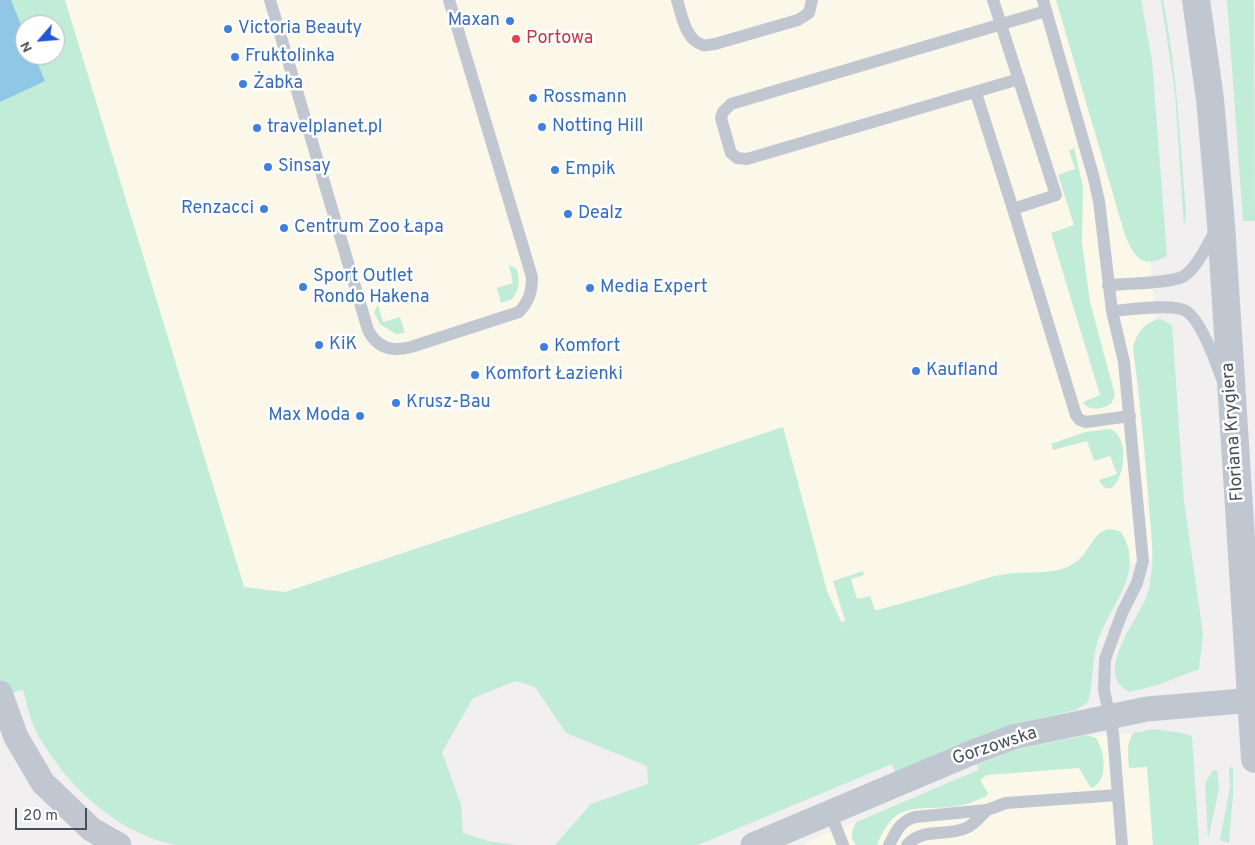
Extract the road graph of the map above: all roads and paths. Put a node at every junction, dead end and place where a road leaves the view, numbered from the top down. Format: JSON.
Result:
{"nodes":[{"id":1,"x":270,"y":0,"type":"edge"},
{"id":2,"x":448,"y":0,"type":"edge"},
{"id":3,"x":677,"y":0,"type":"edge"},
{"id":4,"x":812,"y":0,"type":"edge"},
{"id":5,"x":993,"y":0,"type":"edge"},
{"id":6,"x":1196,"y":0,"type":"edge"},
{"id":7,"x":1213,"y":0,"type":"edge"},
{"id":8,"x":1044,"y":5,"type":"edge"},
{"id":9,"x":1001,"y":24,"type":"junction"},
{"id":10,"x":1019,"y":79,"type":"junction"},
{"id":11,"x":976,"y":93,"type":"junction"},
{"id":12,"x":1013,"y":209,"type":"junction"},
{"id":13,"x":1221,"y":224,"type":"junction"},
{"id":14,"x":1108,"y":285,"type":"junction"},
{"id":15,"x":1112,"y":311,"type":"junction"},
{"id":16,"x":1232,"y":406,"type":"junction"},
{"id":17,"x":1130,"y":416,"type":"junction"},
{"id":18,"x":0,"y":693,"type":"edge"},
{"id":19,"x":1253,"y":701,"type":"edge"},
{"id":20,"x":1110,"y":716,"type":"junction"},
{"id":21,"x":1255,"y":759,"type":"edge"},
{"id":22,"x":1118,"y":795,"type":"junction"},
{"id":23,"x":987,"y":810,"type":"junction"},
{"id":24,"x":830,"y":812,"type":"junction"},
{"id":25,"x":119,"y":845,"type":"edge"},
{"id":26,"x":753,"y":845,"type":"edge"},
{"id":27,"x":843,"y":845,"type":"edge"},
{"id":28,"x":889,"y":845,"type":"edge"},
{"id":29,"x":907,"y":845,"type":"edge"},
{"id":30,"x":1122,"y":845,"type":"edge"}],
"edges":[{"from":1,"to":2,"type":"lane"},
{"from":3,"to":4,"type":"lane"},
{"from":5,"to":9,"type":"lane"},
{"from":6,"to":13,"type":"street","name":"Floriana Krygiera"},
{"from":7,"to":13,"type":"street","name":"Floriana Krygiera"},
{"from":8,"to":9,"type":"lane"},
{"from":8,"to":14,"type":"lane"},
{"from":9,"to":10,"type":"lane"},
{"from":9,"to":11,"type":"lane"},
{"from":10,"to":11,"type":"lane"},
{"from":10,"to":12,"type":"lane"},
{"from":11,"to":12,"type":"lane"},
{"from":12,"to":17,"type":"lane"},
{"from":13,"to":14,"type":"lane"},
{"from":13,"to":16,"type":"street","name":"Floriana Krygiera"},
{"from":14,"to":15,"type":"lane"},
{"from":15,"to":16,"type":"lane"},
{"from":15,"to":17,"type":"lane"},
{"from":16,"to":19,"type":"street","name":"Floriana Krygiera"},
{"from":17,"to":20,"type":"lane"},
{"from":18,"to":25,"type":"street"},
{"from":19,"to":20,"type":"street","name":"Gorzowska"},
{"from":19,"to":21,"type":"street","name":"Floriana Krygiera"},
{"from":20,"to":22,"type":"lane"},
{"from":20,"to":24,"type":"street","name":"Gorzowska"},
{"from":22,"to":23,"type":"lane"},
{"from":22,"to":30,"type":"lane"},
{"from":23,"to":28,"type":"lane"},
{"from":23,"to":29,"type":"lane"},
{"from":24,"to":26,"type":"street","name":"Gorzowska"},
{"from":24,"to":27,"type":"lane"}]}
